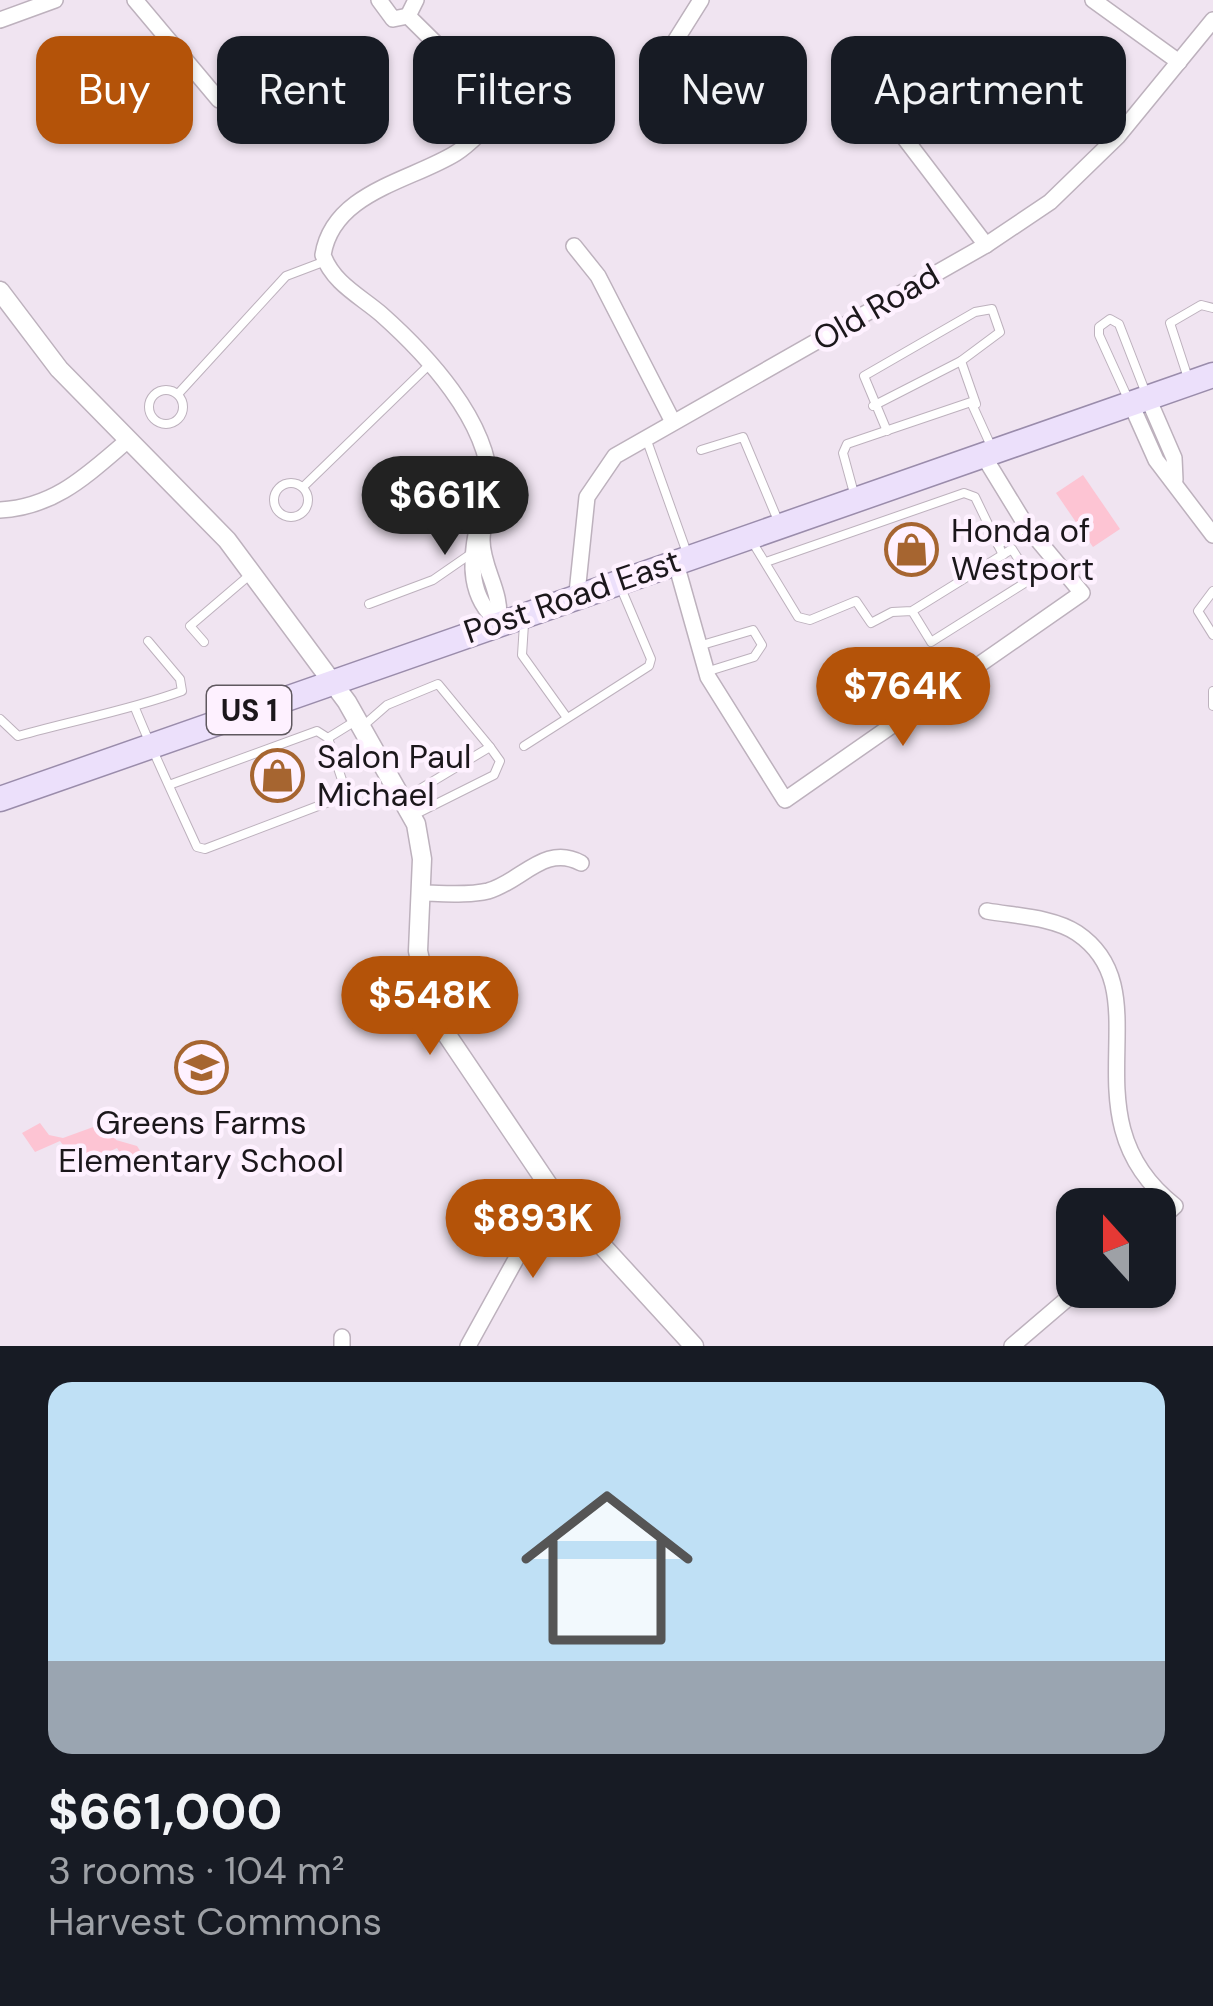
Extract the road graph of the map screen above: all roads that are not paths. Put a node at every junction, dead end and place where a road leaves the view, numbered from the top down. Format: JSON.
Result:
{"nodes":[{"id":1,"x":55,"y":0,"type":"edge"},
{"id":2,"x":135,"y":0,"type":"edge"},
{"id":3,"x":379,"y":0,"type":"edge"},
{"id":4,"x":701,"y":0,"type":"edge"},
{"id":5,"x":1093,"y":0,"type":"edge"},
{"id":6,"x":412,"y":8,"type":"edge"},
{"id":7,"x":0,"y":20,"type":"edge"},
{"id":8,"x":1213,"y":20,"type":"edge"},
{"id":9,"x":437,"y":36,"type":"edge"},
{"id":10,"x":678,"y":36,"type":"edge"},
{"id":11,"x":1179,"y":62,"type":"junction"},
{"id":12,"x":217,"y":98,"type":"edge"},
{"id":13,"x":468,"y":144,"type":"edge"},
{"id":14,"x":909,"y":144,"type":"edge"},
{"id":15,"x":986,"y":245,"type":"junction"},
{"id":16,"x":574,"y":246,"type":"dead end"},
{"id":17,"x":324,"y":262,"type":"junction"},
{"id":18,"x":0,"y":291,"type":"edge"},
{"id":19,"x":1213,"y":308,"type":"edge"},
{"id":20,"x":961,"y":361,"type":"junction"},
{"id":21,"x":430,"y":364,"type":"junction"},
{"id":22,"x":1201,"y":379,"type":"edge"},
{"id":23,"x":178,"y":394,"type":"junction"},
{"id":24,"x":1139,"y":401,"type":"junction"},
{"id":25,"x":976,"y":405,"type":"junction"},
{"id":26,"x":873,"y":406,"type":"junction"},
{"id":27,"x":673,"y":422,"type":"junction"},
{"id":28,"x":886,"y":431,"type":"junction"},
{"id":29,"x":645,"y":436,"type":"junction"},
{"id":30,"x":127,"y":441,"type":"junction"},
{"id":31,"x":701,"y":449,"type":"dead end"},
{"id":32,"x":988,"y":453,"type":"junction"},
{"id":33,"x":485,"y":467,"type":"junction"},
{"id":34,"x":303,"y":487,"type":"junction"},
{"id":35,"x":856,"y":499,"type":"junction"},
{"id":36,"x":0,"y":510,"type":"edge"},
{"id":37,"x":814,"y":512,"type":"junction"},
{"id":38,"x":779,"y":524,"type":"junction"},
{"id":39,"x":1027,"y":526,"type":"junction"},
{"id":40,"x":748,"y":535,"type":"junction"},
{"id":41,"x":1213,"y":535,"type":"edge"},
{"id":42,"x":825,"y":541,"type":"junction"},
{"id":43,"x":998,"y":545,"type":"junction"},
{"id":44,"x":472,"y":553,"type":"junction"},
{"id":45,"x":1003,"y":555,"type":"junction"},
{"id":46,"x":681,"y":558,"type":"junction"},
{"id":47,"x":766,"y":562,"type":"junction"},
{"id":48,"x":254,"y":572,"type":"junction"},
{"id":49,"x":617,"y":579,"type":"junction"},
{"id":50,"x":1213,"y":591,"type":"edge"},
{"id":51,"x":577,"y":593,"type":"junction"},
{"id":52,"x":369,"y":604,"type":"dead end"},
{"id":53,"x":528,"y":611,"type":"junction"},
{"id":54,"x":912,"y":611,"type":"junction"},
{"id":55,"x":498,"y":622,"type":"junction"},
{"id":56,"x":1213,"y":635,"type":"edge"},
{"id":57,"x":148,"y":641,"type":"dead end"},
{"id":58,"x":204,"y":643,"type":"dead end"},
{"id":59,"x":700,"y":646,"type":"junction"},
{"id":60,"x":707,"y":672,"type":"junction"},
{"id":61,"x":330,"y":680,"type":"junction"},
{"id":62,"x":1213,"y":691,"type":"edge"},
{"id":63,"x":1213,"y":706,"type":"edge"},
{"id":64,"x":135,"y":708,"type":"junction"},
{"id":65,"x":566,"y":715,"type":"junction"},
{"id":66,"x":0,"y":718,"type":"edge"},
{"id":67,"x":361,"y":723,"type":"junction"},
{"id":68,"x":328,"y":738,"type":"junction"},
{"id":69,"x":150,"y":745,"type":"junction"},
{"id":70,"x":524,"y":746,"type":"dead end"},
{"id":71,"x":490,"y":747,"type":"junction"},
{"id":72,"x":169,"y":785,"type":"junction"},
{"id":73,"x":0,"y":799,"type":"edge"},
{"id":74,"x":409,"y":807,"type":"junction"},
{"id":75,"x":581,"y":863,"type":"dead end"},
{"id":76,"x":421,"y":893,"type":"junction"},
{"id":77,"x":987,"y":910,"type":"dead end"},
{"id":78,"x":1157,"y":1188,"type":"edge"},
{"id":79,"x":553,"y":1192,"type":"junction"},
{"id":80,"x":1056,"y":1308,"type":"edge"},
{"id":81,"x":468,"y":1346,"type":"edge"},
{"id":82,"x":694,"y":1346,"type":"edge"},
{"id":83,"x":1012,"y":1346,"type":"edge"}],
"edges":[{"from":1,"to":7,"type":"street"},
{"from":2,"to":12,"type":"street"},
{"from":3,"to":6,"type":"street"},
{"from":4,"to":10,"type":"street"},
{"from":5,"to":11,"type":"street"},
{"from":6,"to":9,"type":"street"},
{"from":8,"to":11,"type":"street","name":"Old Road"},
{"from":11,"to":15,"type":"street","name":"Old Road"},
{"from":13,"to":17,"type":"street"},
{"from":14,"to":15,"type":"street"},
{"from":15,"to":27,"type":"street","name":"Old Road"},
{"from":16,"to":27,"type":"street"},
{"from":17,"to":21,"type":"street"},
{"from":17,"to":23,"type":"lane"},
{"from":18,"to":30,"type":"street"},
{"from":19,"to":22,"type":"lane"},
{"from":20,"to":25,"type":"lane"},
{"from":20,"to":26,"type":"lane"},
{"from":20,"to":26,"type":"lane"},
{"from":21,"to":33,"type":"street"},
{"from":21,"to":34,"type":"lane"},
{"from":22,"to":24,"type":"main road","name":"Post Road East","number":"US 1"},
{"from":23,"to":23,"type":"lane"},
{"from":24,"to":24,"type":"lane"},
{"from":24,"to":32,"type":"main road","name":"Post Road East","number":"US 1"},
{"from":24,"to":41,"type":"street"},
{"from":25,"to":28,"type":"lane"},
{"from":25,"to":32,"type":"lane"},
{"from":26,"to":28,"type":"lane"},
{"from":27,"to":29,"type":"street","name":"Old Road"},
{"from":28,"to":35,"type":"lane"},
{"from":29,"to":46,"type":"lane"},
{"from":29,"to":51,"type":"street","name":"Old Road"},
{"from":30,"to":36,"type":"street"},
{"from":30,"to":48,"type":"street"},
{"from":31,"to":38,"type":"lane"},
{"from":32,"to":35,"type":"main road","name":"Post Road East","number":"US 1"},
{"from":32,"to":39,"type":"street"},
{"from":33,"to":44,"type":"street"},
{"from":33,"to":55,"type":"street"},
{"from":34,"to":34,"type":"lane"},
{"from":35,"to":37,"type":"main road","name":"Post Road East","number":"US 1"},
{"from":37,"to":38,"type":"main road","name":"Post Road East","number":"US 1"},
{"from":37,"to":42,"type":"lane"},
{"from":38,"to":40,"type":"main road","name":"Post Road East","number":"US 1"},
{"from":39,"to":43,"type":"lane"},
{"from":39,"to":60,"type":"street"},
{"from":40,"to":46,"type":"main road","name":"Post Road East","number":"US 1"},
{"from":40,"to":47,"type":"lane"},
{"from":42,"to":43,"type":"lane"},
{"from":42,"to":47,"type":"lane"},
{"from":43,"to":45,"type":"lane"},
{"from":44,"to":52,"type":"lane"},
{"from":44,"to":55,"type":"street"},
{"from":45,"to":54,"type":"lane"},
{"from":45,"to":54,"type":"lane"},
{"from":46,"to":49,"type":"main road","name":"Post Road East","number":"US 1"},
{"from":46,"to":59,"type":"street"},
{"from":47,"to":54,"type":"lane"},
{"from":48,"to":58,"type":"lane"},
{"from":48,"to":61,"type":"street"},
{"from":49,"to":51,"type":"main road","name":"Post Road East","number":"US 1"},
{"from":49,"to":65,"type":"lane"},
{"from":50,"to":56,"type":"lane"},
{"from":51,"to":53,"type":"main road","name":"Post Road East","number":"US 1"},
{"from":53,"to":55,"type":"main road","name":"Post Road East","number":"US 1"},
{"from":53,"to":65,"type":"lane"},
{"from":55,"to":61,"type":"main road","name":"Post Road East","number":"US 1"},
{"from":57,"to":64,"type":"lane"},
{"from":59,"to":60,"type":"street"},
{"from":59,"to":60,"type":"lane"},
{"from":61,"to":67,"type":"street"},
{"from":61,"to":69,"type":"main road","name":"Post Road East","number":"US 1"},
{"from":62,"to":63,"type":"lane"},
{"from":64,"to":66,"type":"lane"},
{"from":64,"to":69,"type":"lane"},
{"from":65,"to":70,"type":"lane"},
{"from":67,"to":68,"type":"lane"},
{"from":67,"to":71,"type":"lane"},
{"from":67,"to":74,"type":"street"},
{"from":68,"to":72,"type":"lane"},
{"from":68,"to":72,"type":"lane"},
{"from":69,"to":72,"type":"lane"},
{"from":69,"to":73,"type":"main road","name":"Post Road East","number":"US 1"},
{"from":71,"to":74,"type":"lane"},
{"from":71,"to":74,"type":"lane"},
{"from":74,"to":76,"type":"street"},
{"from":75,"to":76,"type":"street"},
{"from":76,"to":79,"type":"street"},
{"from":77,"to":78,"type":"street"},
{"from":79,"to":81,"type":"street"},
{"from":79,"to":82,"type":"street"},
{"from":80,"to":83,"type":"street"}]}
